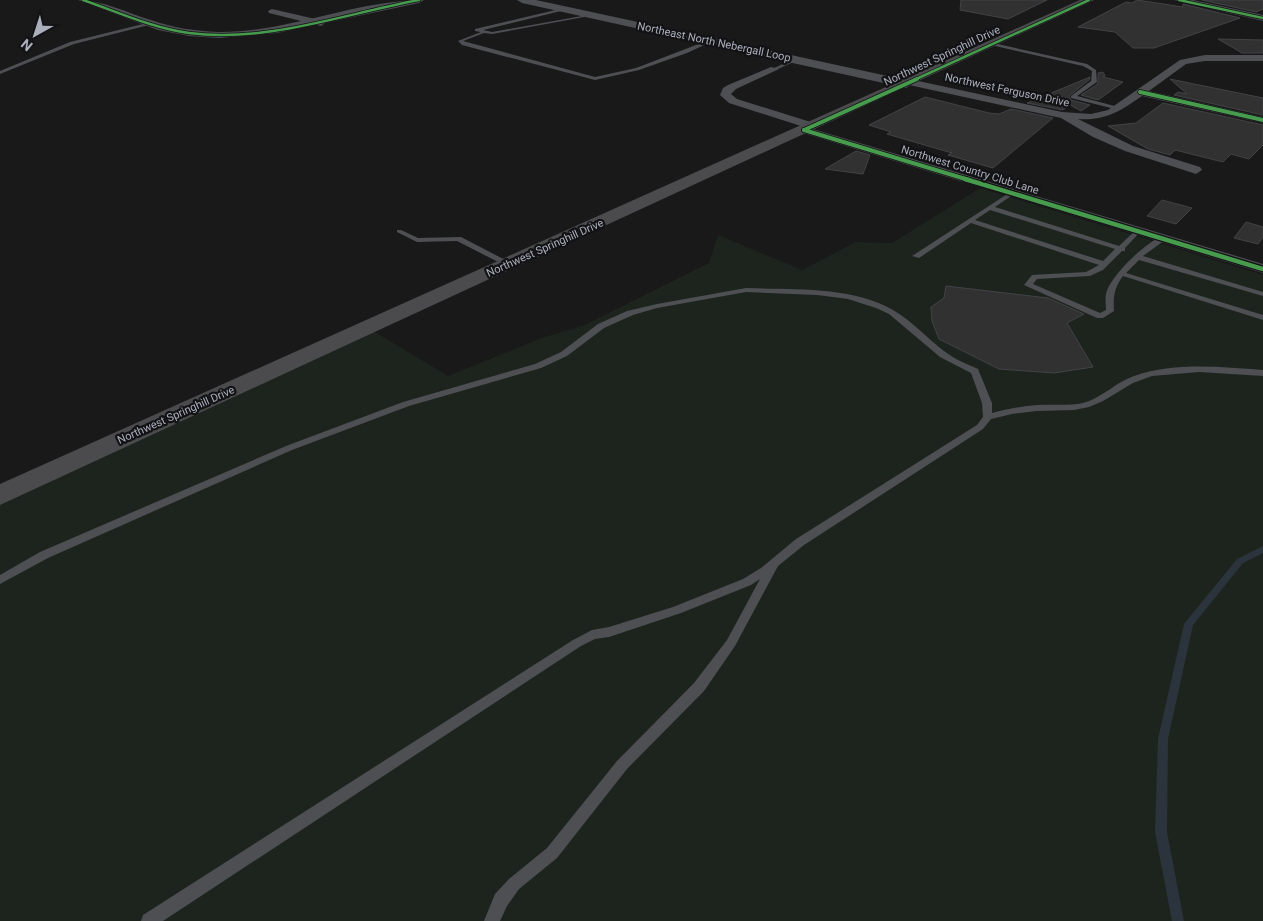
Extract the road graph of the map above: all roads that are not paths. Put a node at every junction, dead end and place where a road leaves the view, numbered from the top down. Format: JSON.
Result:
{"nodes":[{"id":1,"x":83,"y":0,"type":"edge"},
{"id":2,"x":419,"y":0,"type":"edge"},
{"id":3,"x":522,"y":0,"type":"edge"},
{"id":4,"x":1089,"y":0,"type":"edge"},
{"id":5,"x":1179,"y":0,"type":"edge"},
{"id":6,"x":564,"y":9,"type":"junction"},
{"id":7,"x":272,"y":11,"type":"dead end"},
{"id":8,"x":593,"y":15,"type":"junction"},
{"id":9,"x":1263,"y":18,"type":"edge"},
{"id":10,"x":151,"y":23,"type":"junction"},
{"id":11,"x":321,"y":23,"type":"junction"},
{"id":12,"x":482,"y":33,"type":"junction"},
{"id":13,"x":711,"y":41,"type":"junction"},
{"id":14,"x":993,"y":44,"type":"junction"},
{"id":15,"x":1217,"y":48,"type":"dead end"},
{"id":16,"x":1231,"y":57,"type":"junction"},
{"id":17,"x":1263,"y":58,"type":"edge"},
{"id":18,"x":796,"y":60,"type":"junction"},
{"id":19,"x":774,"y":69,"type":"joint"},
{"id":20,"x":0,"y":74,"type":"edge"},
{"id":21,"x":907,"y":83,"type":"junction"},
{"id":22,"x":1140,"y":92,"type":"junction"},
{"id":23,"x":1119,"y":108,"type":"junction"},
{"id":24,"x":1064,"y":116,"type":"junction"},
{"id":25,"x":1263,"y":120,"type":"edge"},
{"id":26,"x":809,"y":128,"type":"junction"},
{"id":27,"x":1196,"y":170,"type":"dead end"},
{"id":28,"x":1012,"y":193,"type":"junction"},
{"id":29,"x":990,"y":208,"type":"junction"},
{"id":30,"x":971,"y":221,"type":"junction"},
{"id":31,"x":1134,"y":230,"type":"junction"},
{"id":32,"x":399,"y":231,"type":"dead end"},
{"id":33,"x":1162,"y":238,"type":"junction"},
{"id":34,"x":1122,"y":249,"type":"junction"},
{"id":35,"x":916,"y":256,"type":"dead end"},
{"id":36,"x":1138,"y":257,"type":"junction"},
{"id":37,"x":508,"y":264,"type":"junction"},
{"id":38,"x":1105,"y":264,"type":"junction"},
{"id":39,"x":1263,"y":269,"type":"edge"},
{"id":40,"x":1123,"y":274,"type":"junction"},
{"id":41,"x":1263,"y":294,"type":"edge"},
{"id":42,"x":1263,"y":318,"type":"edge"},
{"id":43,"x":1263,"y":372,"type":"edge"},
{"id":44,"x":988,"y":417,"type":"junction"},
{"id":45,"x":0,"y":495,"type":"edge"},
{"id":46,"x":778,"y":559,"type":"junction"},
{"id":47,"x":0,"y":580,"type":"edge"},
{"id":48,"x":149,"y":921,"type":"edge"},
{"id":49,"x":492,"y":921,"type":"edge"}],
"edges":[{"from":1,"to":10,"type":"street"},
{"from":2,"to":11,"type":"street"},
{"from":3,"to":6,"type":"street","name":"Northeast North Nebergall Loop"},
{"from":4,"to":14,"type":"main road","name":"Northwest Springhill Drive"},
{"from":5,"to":9,"type":"street"},
{"from":6,"to":8,"type":"street","name":"Northeast North Nebergall Loop"},
{"from":6,"to":12,"type":"lane"},
{"from":7,"to":11,"type":"street"},
{"from":8,"to":12,"type":"lane"},
{"from":8,"to":13,"type":"street","name":"Northeast North Nebergall Loop"},
{"from":10,"to":11,"type":"street"},
{"from":10,"to":20,"type":"lane"},
{"from":12,"to":13,"type":"lane"},
{"from":13,"to":18,"type":"street","name":"Northeast North Nebergall Loop"},
{"from":14,"to":21,"type":"main road","name":"Northwest Springhill Drive"},
{"from":14,"to":23,"type":"lane"},
{"from":15,"to":16,"type":"street"},
{"from":16,"to":17,"type":"street","name":"Northwest Ferguson Drive"},
{"from":16,"to":22,"type":"street","name":"Northwest Ferguson Drive"},
{"from":18,"to":19,"type":"lane"},
{"from":18,"to":21,"type":"street","name":"Northeast North Nebergall Loop"},
{"from":19,"to":26,"type":"street","name":"Northwest Country Club Lane"},
{"from":21,"to":24,"type":"street","name":"Northwest Ferguson Drive"},
{"from":21,"to":26,"type":"main road","name":"Northwest Springhill Drive"},
{"from":22,"to":23,"type":"street","name":"Northwest Ferguson Drive"},
{"from":22,"to":25,"type":"street"},
{"from":23,"to":24,"type":"street","name":"Northwest Ferguson Drive"},
{"from":24,"to":27,"type":"street"},
{"from":26,"to":28,"type":"street","name":"Northwest Country Club Lane"},
{"from":26,"to":37,"type":"main road","name":"Northwest Springhill Drive"},
{"from":28,"to":29,"type":"lane"},
{"from":28,"to":31,"type":"street","name":"Northwest Country Club Lane"},
{"from":29,"to":30,"type":"lane"},
{"from":29,"to":34,"type":"lane"},
{"from":30,"to":35,"type":"lane"},
{"from":30,"to":38,"type":"lane"},
{"from":31,"to":33,"type":"street","name":"Northwest Country Club Lane"},
{"from":31,"to":34,"type":"lane"},
{"from":32,"to":37,"type":"lane"},
{"from":33,"to":36,"type":"lane"},
{"from":33,"to":39,"type":"street","name":"Northwest Country Club Lane"},
{"from":34,"to":38,"type":"lane"},
{"from":36,"to":40,"type":"lane"},
{"from":36,"to":41,"type":"lane"},
{"from":37,"to":45,"type":"main road","name":"Northwest Springhill Drive"},
{"from":38,"to":40,"type":"lane"},
{"from":40,"to":42,"type":"lane"},
{"from":43,"to":44,"type":"lane"},
{"from":44,"to":46,"type":"lane"},
{"from":44,"to":47,"type":"lane"},
{"from":46,"to":48,"type":"lane"},
{"from":46,"to":49,"type":"lane"}]}
